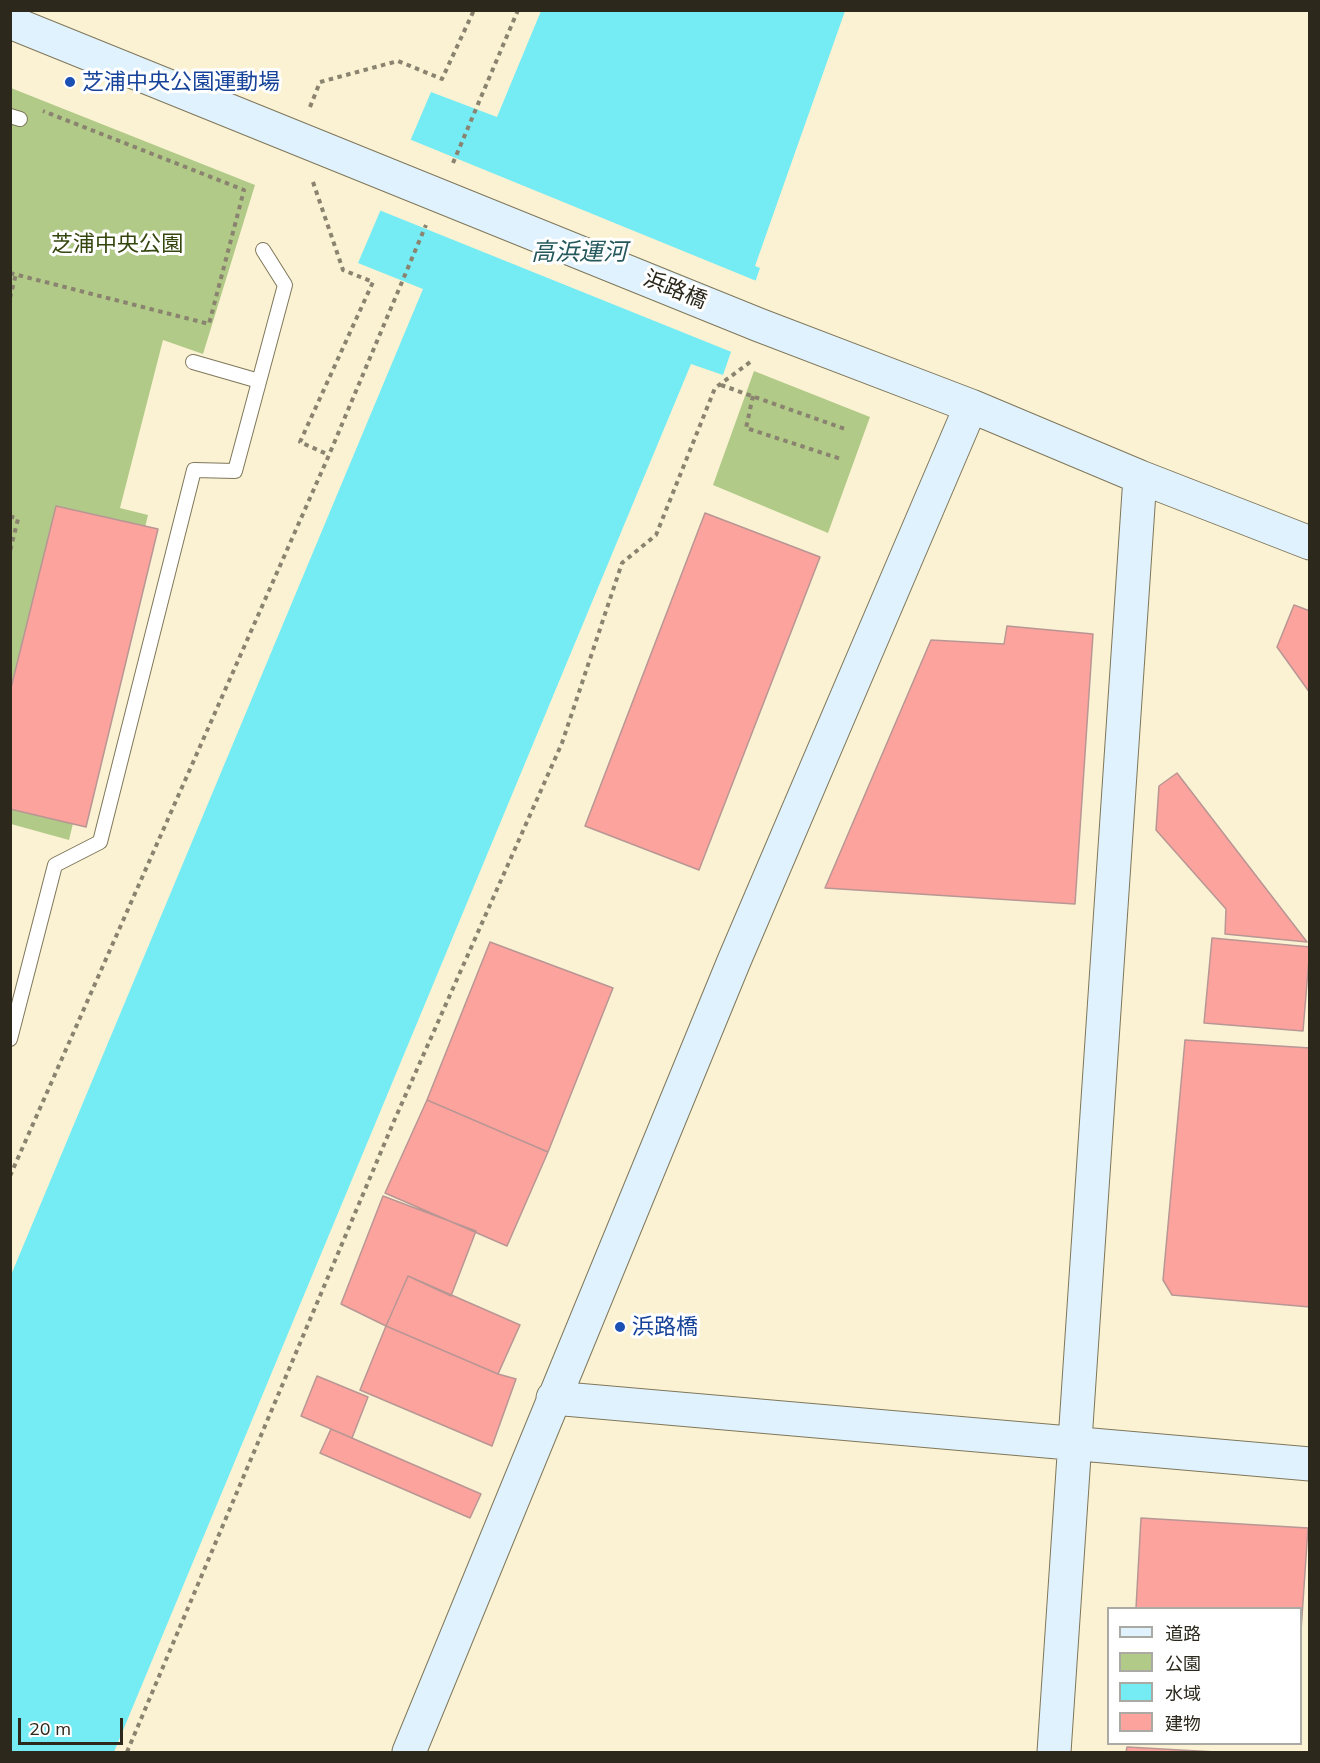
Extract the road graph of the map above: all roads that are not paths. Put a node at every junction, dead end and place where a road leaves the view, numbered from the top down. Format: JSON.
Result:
{"nodes":[{"id":1,"x":10,"y":22,"type":"edge"},
{"id":2,"x":263,"y":250,"type":"dead end"},
{"id":3,"x":193,"y":362,"type":"dead end"},
{"id":4,"x":259,"y":381,"type":"junction"},
{"id":5,"x":971,"y":406,"type":"junction"},
{"id":6,"x":1140,"y":477,"type":"junction"},
{"id":7,"x":1310,"y":543,"type":"edge"},
{"id":8,"x":10,"y":1039,"type":"edge"},
{"id":9,"x":554,"y":1398,"type":"junction"},
{"id":10,"x":1076,"y":1443,"type":"junction"},
{"id":11,"x":1310,"y":1464,"type":"edge"},
{"id":12,"x":409,"y":1752,"type":"edge"},
{"id":13,"x":1054,"y":1752,"type":"edge"}],
"edges":[{"from":1,"to":5,"type":"street","name":"浜路橋"},
{"from":2,"to":4,"type":"lane"},
{"from":3,"to":4,"type":"lane"},
{"from":4,"to":8,"type":"lane"},
{"from":5,"to":6,"type":"street","name":"浜路橋"},
{"from":5,"to":9,"type":"street"},
{"from":6,"to":7,"type":"street","name":"浜路橋"},
{"from":6,"to":10,"type":"street"},
{"from":9,"to":10,"type":"street"},
{"from":9,"to":12,"type":"street"},
{"from":10,"to":11,"type":"street"},
{"from":10,"to":13,"type":"street"}]}
